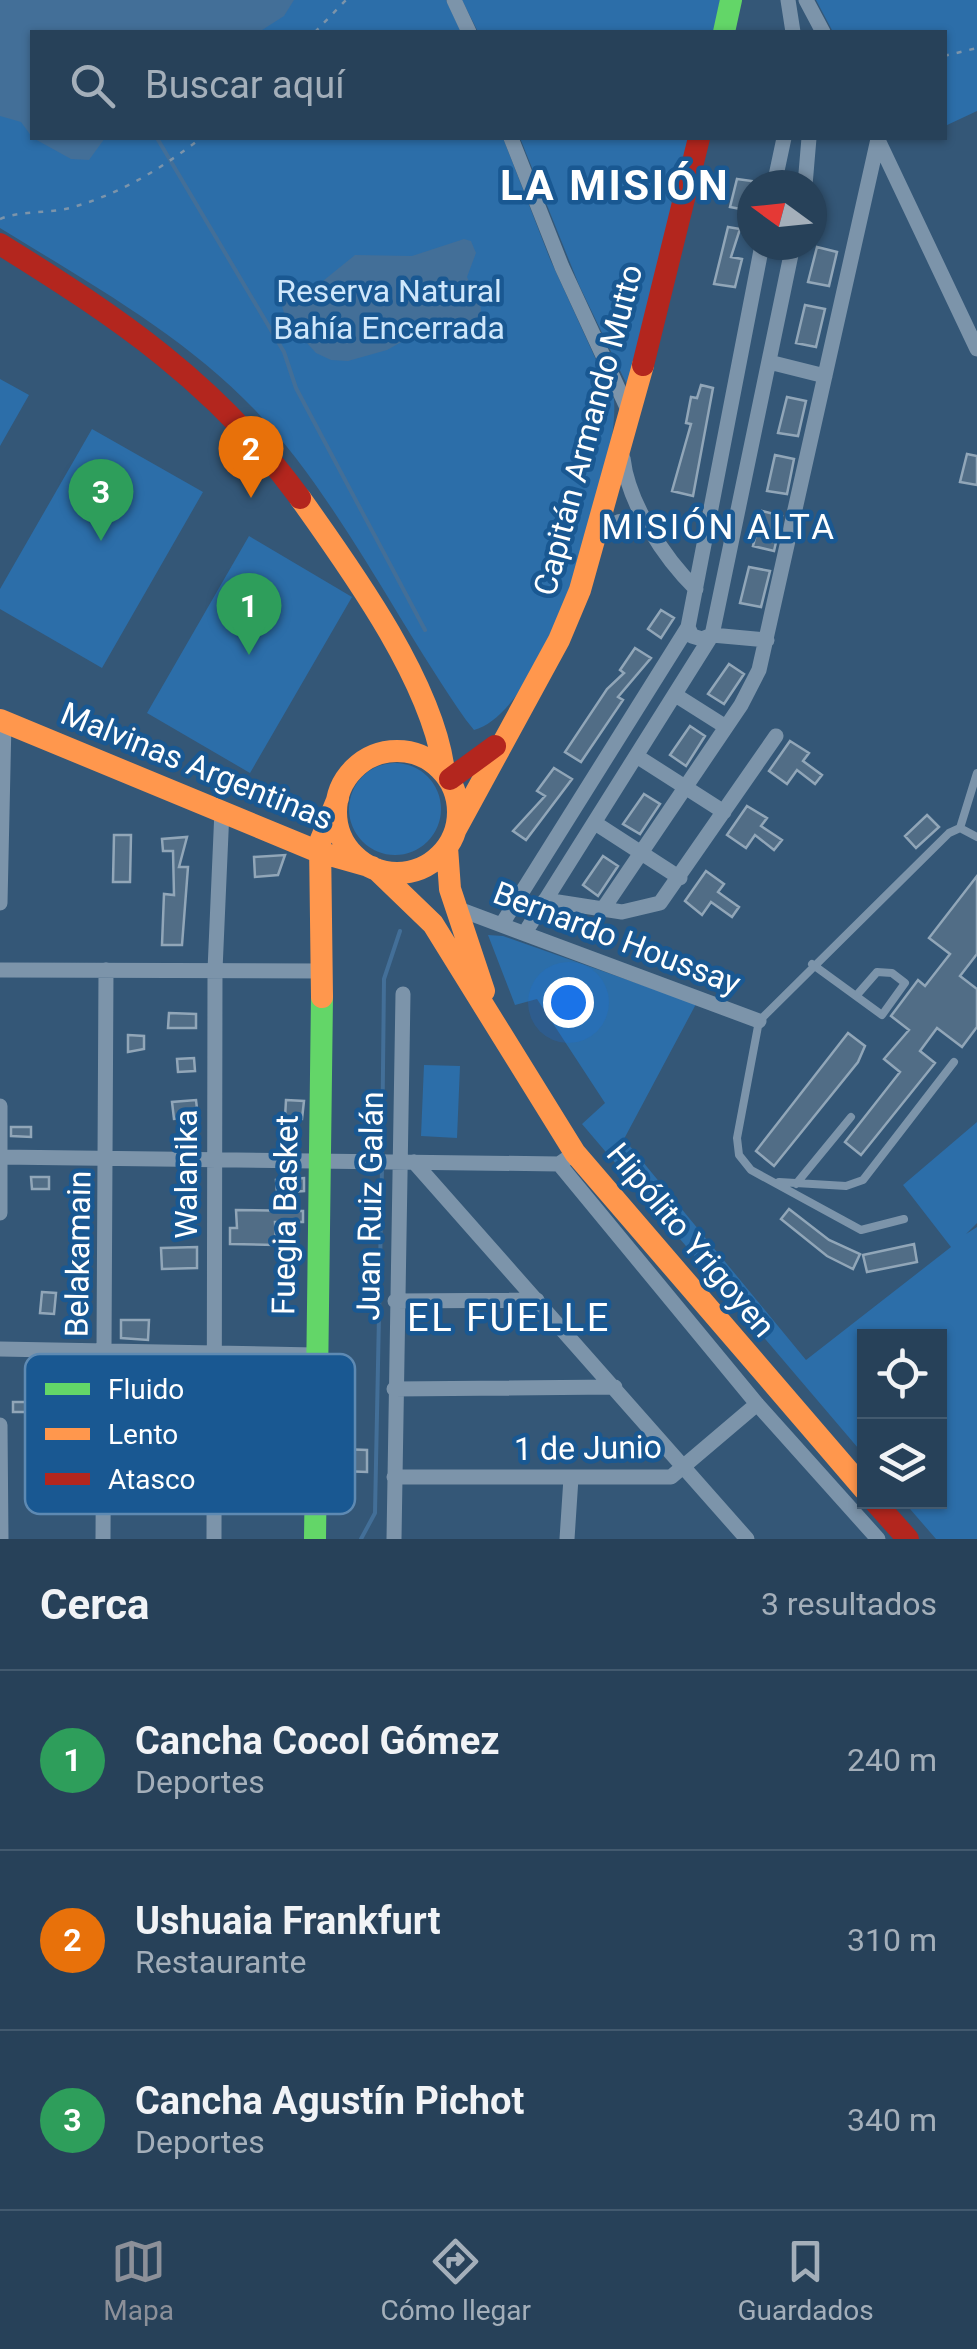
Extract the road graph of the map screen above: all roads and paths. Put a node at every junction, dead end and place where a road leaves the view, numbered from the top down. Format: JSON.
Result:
{"nodes":[{"id":1,"x":346,"y":0,"type":"edge"},
{"id":2,"x":454,"y":0,"type":"edge"},
{"id":3,"x":731,"y":0,"type":"edge"},
{"id":4,"x":788,"y":0,"type":"edge"},
{"id":5,"x":806,"y":0,"type":"edge"},
{"id":6,"x":317,"y":30,"type":"edge"},
{"id":7,"x":469,"y":30,"type":"edge"},
{"id":8,"x":724,"y":30,"type":"edge"},
{"id":9,"x":793,"y":30,"type":"edge"},
{"id":10,"x":822,"y":30,"type":"edge"},
{"id":11,"x":977,"y":48,"type":"edge"},
{"id":12,"x":947,"y":55,"type":"edge"},
{"id":13,"x":198,"y":140,"type":"edge"},
{"id":14,"x":511,"y":140,"type":"edge"},
{"id":15,"x":698,"y":140,"type":"edge"},
{"id":16,"x":784,"y":140,"type":"edge"},
{"id":17,"x":809,"y":140,"type":"edge"},
{"id":18,"x":877,"y":140,"type":"edge"},
{"id":19,"x":878,"y":140,"type":"edge"},
{"id":20,"x":777,"y":170,"type":"edge"},
{"id":21,"x":806,"y":170,"type":"edge"},
{"id":22,"x":0,"y":220,"type":"edge"},
{"id":23,"x":0,"y":244,"type":"edge"},
{"id":24,"x":759,"y":260,"type":"edge"},
{"id":25,"x":790,"y":260,"type":"edge"},
{"id":26,"x":977,"y":348,"type":"edge"},
{"id":27,"x":769,"y":362,"type":"junction"},
{"id":28,"x":826,"y":376,"type":"junction"},
{"id":29,"x":630,"y":414,"type":"junction"},
{"id":30,"x":622,"y":448,"type":"junction"},
{"id":31,"x":653,"y":530,"type":"junction"},
{"id":32,"x":599,"y":534,"type":"junction"},
{"id":33,"x":702,"y":561,"type":"junction"},
{"id":34,"x":728,"y":566,"type":"junction"},
{"id":35,"x":696,"y":589,"type":"junction"},
{"id":36,"x":688,"y":627,"type":"junction"},
{"id":37,"x":712,"y":636,"type":"junction"},
{"id":38,"x":767,"y":640,"type":"junction"},
{"id":39,"x":676,"y":696,"type":"junction"},
{"id":40,"x":2,"y":721,"type":"edge"},
{"id":41,"x":726,"y":728,"type":"junction"},
{"id":42,"x":511,"y":729,"type":"junction"},
{"id":43,"x":776,"y":736,"type":"dead end"},
{"id":44,"x":638,"y":757,"type":"junction"},
{"id":45,"x":977,"y":773,"type":"edge"},
{"id":46,"x":447,"y":775,"type":"junction"},
{"id":47,"x":686,"y":788,"type":"junction"},
{"id":48,"x":338,"y":798,"type":"junction"},
{"id":49,"x":222,"y":810,"type":"junction"},
{"id":50,"x":724,"y":812,"type":"junction"},
{"id":51,"x":594,"y":823,"type":"junction"},
{"id":52,"x":960,"y":828,"type":"junction"},
{"id":53,"x":977,"y":837,"type":"edge"},
{"id":54,"x":452,"y":838,"type":"junction"},
{"id":55,"x":641,"y":853,"type":"junction"},
{"id":56,"x":327,"y":855,"type":"junction"},
{"id":57,"x":374,"y":868,"type":"junction"},
{"id":58,"x":680,"y":878,"type":"junction"},
{"id":59,"x":545,"y":900,"type":"junction"},
{"id":60,"x":0,"y":903,"type":"edge"},
{"id":61,"x":456,"y":908,"type":"junction"},
{"id":62,"x":604,"y":910,"type":"junction"},
{"id":63,"x":502,"y":924,"type":"junction"},
{"id":64,"x":526,"y":930,"type":"junction"},
{"id":65,"x":808,"y":964,"type":"junction"},
{"id":66,"x":0,"y":970,"type":"edge"},
{"id":67,"x":106,"y":970,"type":"junction"},
{"id":68,"x":215,"y":970,"type":"junction"},
{"id":69,"x":322,"y":972,"type":"junction"},
{"id":70,"x":404,"y":994,"type":"dead end"},
{"id":71,"x":856,"y":996,"type":"junction"},
{"id":72,"x":492,"y":1014,"type":"junction"},
{"id":73,"x":759,"y":1021,"type":"junction"},
{"id":74,"x":954,"y":1062,"type":"dead end"},
{"id":75,"x":0,"y":1106,"type":"edge"},
{"id":76,"x":851,"y":1117,"type":"dead end"},
{"id":77,"x":0,"y":1157,"type":"edge"},
{"id":78,"x":106,"y":1159,"type":"junction"},
{"id":79,"x":214,"y":1159,"type":"junction"},
{"id":80,"x":567,"y":1159,"type":"junction"},
{"id":81,"x":318,"y":1162,"type":"junction"},
{"id":82,"x":393,"y":1162,"type":"junction"},
{"id":83,"x":765,"y":1178,"type":"junction"},
{"id":84,"x":796,"y":1184,"type":"junction"},
{"id":85,"x":0,"y":1213,"type":"edge"},
{"id":86,"x":904,"y":1218,"type":"dead end"},
{"id":87,"x":537,"y":1300,"type":"junction"},
{"id":88,"x":395,"y":1301,"type":"junction"},
{"id":89,"x":0,"y":1349,"type":"edge"},
{"id":90,"x":104,"y":1350,"type":"junction"},
{"id":91,"x":212,"y":1352,"type":"junction"},
{"id":92,"x":104,"y":1354,"type":"edge"},
{"id":93,"x":281,"y":1354,"type":"edge"},
{"id":94,"x":315,"y":1354,"type":"edge"},
{"id":95,"x":615,"y":1387,"type":"junction"},
{"id":96,"x":394,"y":1389,"type":"junction"},
{"id":97,"x":758,"y":1404,"type":"junction"},
{"id":98,"x":0,"y":1425,"type":"edge"},
{"id":99,"x":685,"y":1469,"type":"junction"},
{"id":100,"x":394,"y":1477,"type":"junction"},
{"id":101,"x":571,"y":1478,"type":"junction"},
{"id":102,"x":857,"y":1482,"type":"edge"},
{"id":103,"x":881,"y":1509,"type":"edge"},
{"id":104,"x":103,"y":1514,"type":"edge"},
{"id":105,"x":214,"y":1514,"type":"edge"},
{"id":106,"x":1,"y":1539,"type":"edge"},
{"id":107,"x":103,"y":1539,"type":"edge"},
{"id":108,"x":214,"y":1539,"type":"edge"},
{"id":109,"x":394,"y":1539,"type":"edge"},
{"id":110,"x":568,"y":1539,"type":"edge"},
{"id":111,"x":747,"y":1539,"type":"edge"},
{"id":112,"x":878,"y":1539,"type":"edge"},
{"id":113,"x":908,"y":1539,"type":"edge"}],
"edges":[{"from":1,"to":6,"type":"path"},
{"from":2,"to":7,"type":"street"},
{"from":3,"to":8,"type":"main road"},
{"from":4,"to":9,"type":"street"},
{"from":5,"to":10,"type":"street"},
{"from":11,"to":12,"type":"path"},
{"from":13,"to":22,"type":"path"},
{"from":14,"to":29,"type":"street"},
{"from":15,"to":29,"type":"main road","name":"Capitán Armando Mutto"},
{"from":16,"to":20,"type":"street"},
{"from":17,"to":21,"type":"street"},
{"from":18,"to":28,"type":"street"},
{"from":19,"to":26,"type":"street"},
{"from":23,"to":46,"type":"main road"},
{"from":24,"to":33,"type":"street"},
{"from":25,"to":27,"type":"street"},
{"from":27,"to":28,"type":"street"},
{"from":27,"to":34,"type":"street"},
{"from":28,"to":38,"type":"street"},
{"from":29,"to":30,"type":"main road","name":"Capitán Armando Mutto"},
{"from":30,"to":31,"type":"street"},
{"from":30,"to":32,"type":"main road","name":"Capitán Armando Mutto"},
{"from":31,"to":32,"type":"street"},
{"from":31,"to":35,"type":"street"},
{"from":32,"to":42,"type":"main road","name":"Capitán Armando Mutto"},
{"from":33,"to":34,"type":"street"},
{"from":33,"to":35,"type":"street"},
{"from":34,"to":37,"type":"street"},
{"from":35,"to":36,"type":"street"},
{"from":36,"to":37,"type":"street"},
{"from":36,"to":63,"type":"street"},
{"from":37,"to":38,"type":"street"},
{"from":37,"to":39,"type":"street"},
{"from":38,"to":41,"type":"street"},
{"from":39,"to":41,"type":"street"},
{"from":39,"to":44,"type":"street"},
{"from":40,"to":49,"type":"main road","name":"Malvinas Argentinas"},
{"from":40,"to":60,"type":"street"},
{"from":41,"to":47,"type":"street"},
{"from":42,"to":46,"type":"main road","name":"Capitán Armando Mutto"},
{"from":42,"to":54,"type":"main road","name":"Capitán Armando Mutto"},
{"from":43,"to":50,"type":"street"},
{"from":44,"to":47,"type":"street"},
{"from":44,"to":51,"type":"street"},
{"from":45,"to":52,"type":"lane"},
{"from":46,"to":48,"type":"main road"},
{"from":46,"to":54,"type":"main road"},
{"from":47,"to":50,"type":"street"},
{"from":47,"to":55,"type":"street"},
{"from":48,"to":56,"type":"main road"},
{"from":48,"to":57,"type":"main road"},
{"from":49,"to":56,"type":"main road","name":"Malvinas Argentinas"},
{"from":49,"to":68,"type":"street","name":"Walanika"},
{"from":50,"to":58,"type":"street"},
{"from":51,"to":55,"type":"street"},
{"from":51,"to":59,"type":"street"},
{"from":52,"to":53,"type":"lane"},
{"from":52,"to":65,"type":"lane"},
{"from":54,"to":57,"type":"main road"},
{"from":54,"to":61,"type":"main road"},
{"from":55,"to":58,"type":"street"},
{"from":55,"to":62,"type":"street"},
{"from":56,"to":57,"type":"main road","name":"Malvinas Argentinas"},
{"from":56,"to":69,"type":"main road","name":"Fuegia Basket"},
{"from":57,"to":72,"type":"main road"},
{"from":58,"to":62,"type":"street"},
{"from":59,"to":62,"type":"street"},
{"from":59,"to":64,"type":"street"},
{"from":61,"to":63,"type":"street","name":"Bernardo Houssay"},
{"from":61,"to":72,"type":"main road"},
{"from":63,"to":64,"type":"street","name":"Bernardo Houssay"},
{"from":64,"to":73,"type":"street","name":"Bernardo Houssay"},
{"from":65,"to":71,"type":"lane"},
{"from":65,"to":73,"type":"lane"},
{"from":66,"to":67,"type":"street"},
{"from":67,"to":68,"type":"street"},
{"from":67,"to":78,"type":"street","name":"Belakamain"},
{"from":68,"to":69,"type":"street"},
{"from":68,"to":79,"type":"street","name":"Walanika"},
{"from":69,"to":81,"type":"main road","name":"Fuegia Basket"},
{"from":70,"to":82,"type":"street","name":"Juan Ruiz Galán"},
{"from":71,"to":71,"type":"lane"},
{"from":72,"to":80,"type":"main road","name":"Hipólito Yrigoyen"},
{"from":73,"to":83,"type":"lane"},
{"from":74,"to":84,"type":"lane"},
{"from":75,"to":77,"type":"street"},
{"from":76,"to":84,"type":"lane"},
{"from":77,"to":78,"type":"street"},
{"from":77,"to":85,"type":"street"},
{"from":78,"to":79,"type":"street"},
{"from":78,"to":90,"type":"street","name":"Belakamain"},
{"from":79,"to":81,"type":"street"},
{"from":79,"to":91,"type":"street","name":"Walanika"},
{"from":80,"to":82,"type":"street"},
{"from":80,"to":97,"type":"street"},
{"from":80,"to":102,"type":"main road","name":"Hipólito Yrigoyen"},
{"from":81,"to":82,"type":"street"},
{"from":81,"to":94,"type":"main road","name":"Fuegia Basket"},
{"from":82,"to":87,"type":"street"},
{"from":82,"to":88,"type":"street","name":"Juan Ruiz Galán"},
{"from":83,"to":84,"type":"lane"},
{"from":83,"to":86,"type":"lane"},
{"from":87,"to":88,"type":"street"},
{"from":87,"to":95,"type":"street"},
{"from":88,"to":96,"type":"street","name":"Juan Ruiz Galán"},
{"from":89,"to":90,"type":"street"},
{"from":90,"to":91,"type":"street"},
{"from":90,"to":92,"type":"street","name":"Belakamain"},
{"from":91,"to":93,"type":"street"},
{"from":95,"to":96,"type":"street"},
{"from":95,"to":99,"type":"street"},
{"from":96,"to":100,"type":"street","name":"Juan Ruiz Galán"},
{"from":97,"to":99,"type":"street","name":"1 de Junio"},
{"from":97,"to":112,"type":"street"},
{"from":98,"to":106,"type":"street"},
{"from":99,"to":101,"type":"street","name":"1 de Junio"},
{"from":99,"to":111,"type":"street"},
{"from":100,"to":101,"type":"street","name":"1 de Junio"},
{"from":100,"to":109,"type":"street","name":"Juan Ruiz Galán"},
{"from":101,"to":110,"type":"street"},
{"from":103,"to":113,"type":"main road"},
{"from":104,"to":107,"type":"street","name":"Belakamain"},
{"from":105,"to":108,"type":"street","name":"Walanika"}]}
